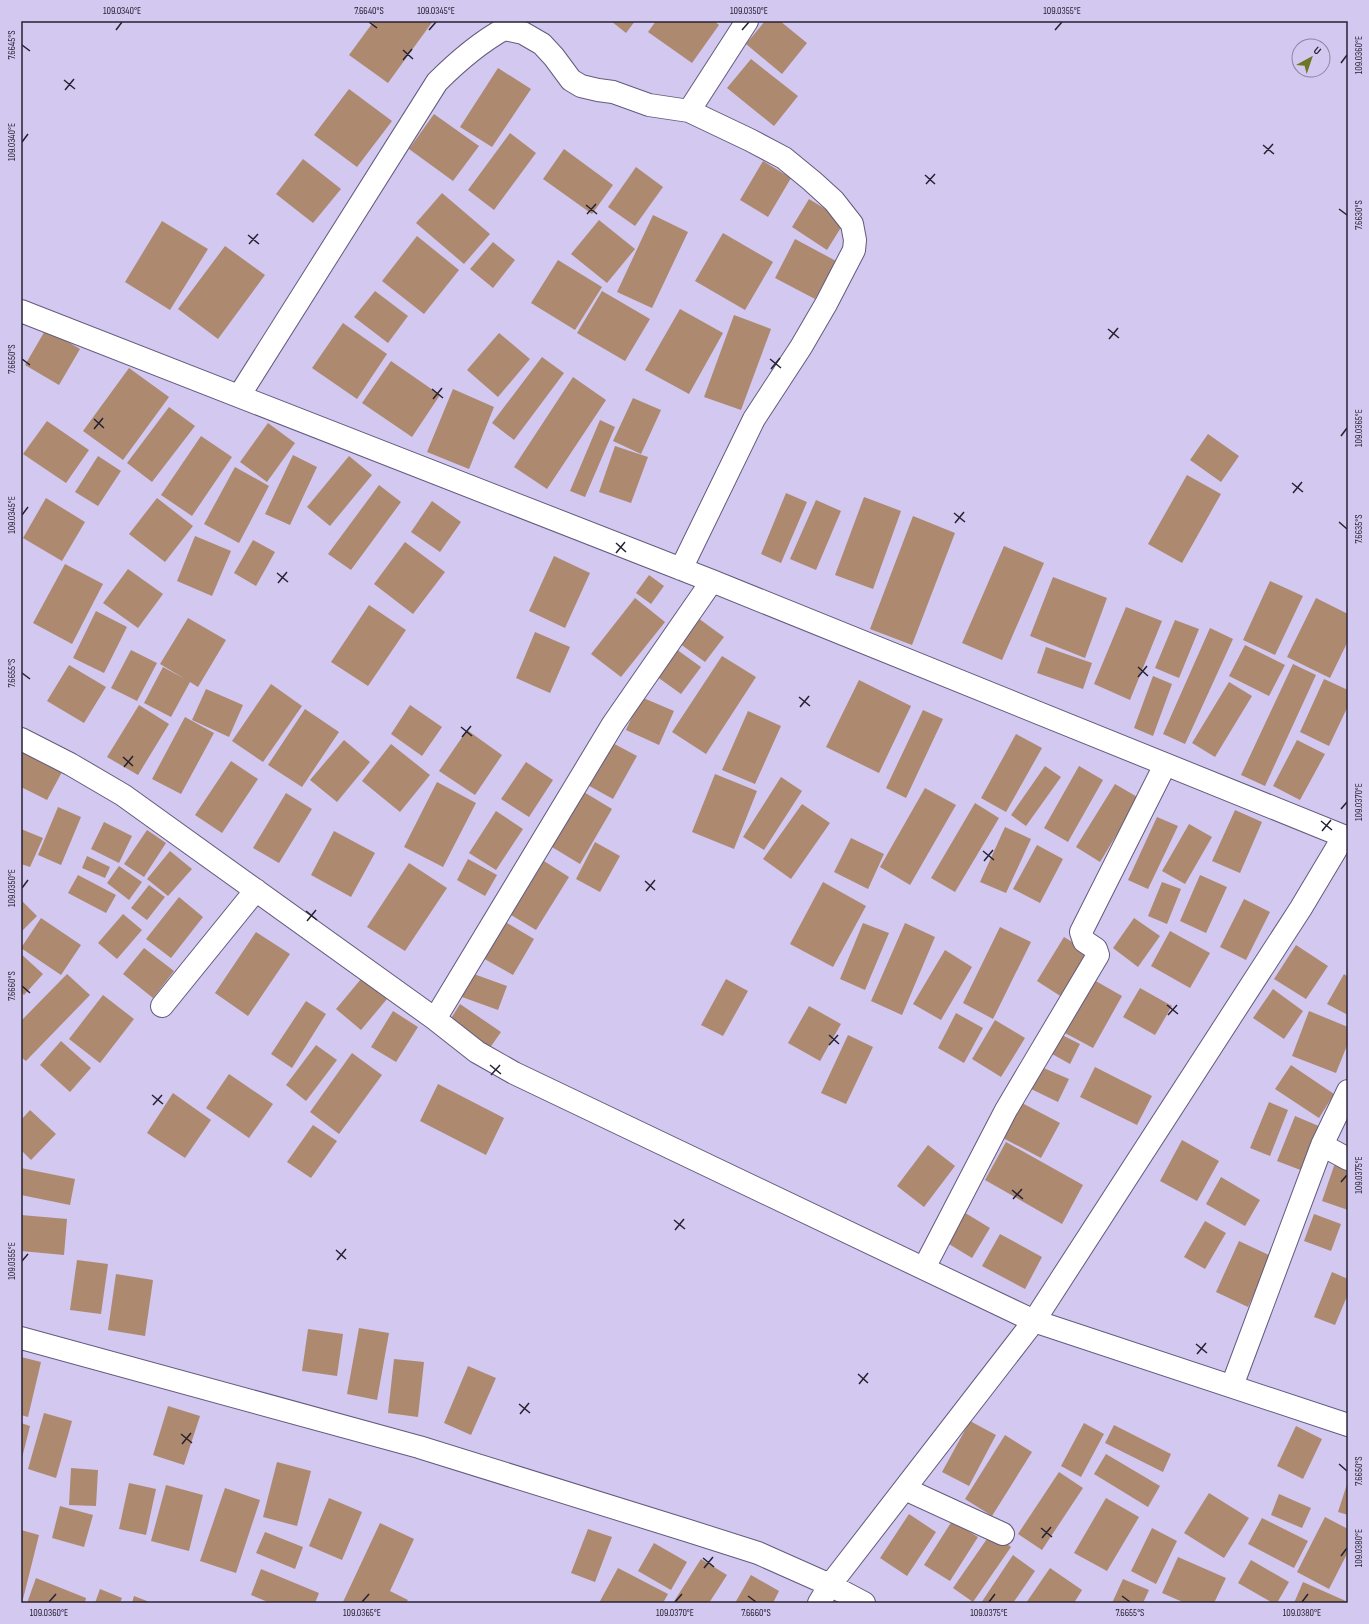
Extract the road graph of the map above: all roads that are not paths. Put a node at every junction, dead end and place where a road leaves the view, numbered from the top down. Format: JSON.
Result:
{"nodes":[{"id":1,"x":747,"y":21,"type":"edge"},
{"id":2,"x":689,"y":111,"type":"junction"},
{"id":3,"x":21,"y":311,"type":"edge"},
{"id":4,"x":239,"y":396,"type":"junction"},
{"id":5,"x":681,"y":569,"type":"junction"},
{"id":6,"x":712,"y":581,"type":"junction"},
{"id":7,"x":21,"y":739,"type":"edge"},
{"id":8,"x":1165,"y":765,"type":"junction"},
{"id":9,"x":1346,"y":837,"type":"edge"},
{"id":10,"x":256,"y":890,"type":"junction"},
{"id":11,"x":162,"y":1006,"type":"dead end"},
{"id":12,"x":435,"y":1019,"type":"junction"},
{"id":13,"x":1348,"y":1091,"type":"edge"},
{"id":14,"x":1322,"y":1145,"type":"junction"},
{"id":15,"x":1348,"y":1159,"type":"edge"},
{"id":16,"x":924,"y":1268,"type":"junction"},
{"id":17,"x":1034,"y":1320,"type":"junction"},
{"id":18,"x":21,"y":1338,"type":"edge"},
{"id":19,"x":1232,"y":1386,"type":"junction"},
{"id":20,"x":1348,"y":1425,"type":"edge"},
{"id":21,"x":905,"y":1488,"type":"junction"},
{"id":22,"x":1003,"y":1534,"type":"dead end"},
{"id":23,"x":825,"y":1594,"type":"edge"},
{"id":24,"x":864,"y":1603,"type":"edge"}],
"edges":[{"from":1,"to":2,"type":"street"},
{"from":2,"to":4,"type":"street"},
{"from":2,"to":5,"type":"street"},
{"from":3,"to":4,"type":"street"},
{"from":4,"to":5,"type":"street"},
{"from":5,"to":6,"type":"street"},
{"from":6,"to":8,"type":"street"},
{"from":6,"to":12,"type":"street"},
{"from":7,"to":10,"type":"street"},
{"from":8,"to":9,"type":"street"},
{"from":8,"to":16,"type":"street"},
{"from":9,"to":17,"type":"street"},
{"from":10,"to":11,"type":"street"},
{"from":10,"to":12,"type":"street"},
{"from":12,"to":16,"type":"street"},
{"from":13,"to":14,"type":"street"},
{"from":14,"to":15,"type":"street"},
{"from":14,"to":19,"type":"street"},
{"from":16,"to":17,"type":"street"},
{"from":17,"to":19,"type":"street"},
{"from":17,"to":21,"type":"street"},
{"from":18,"to":23,"type":"street"},
{"from":19,"to":20,"type":"street"},
{"from":21,"to":22,"type":"street"},
{"from":21,"to":23,"type":"street"},
{"from":23,"to":24,"type":"street"}]}
